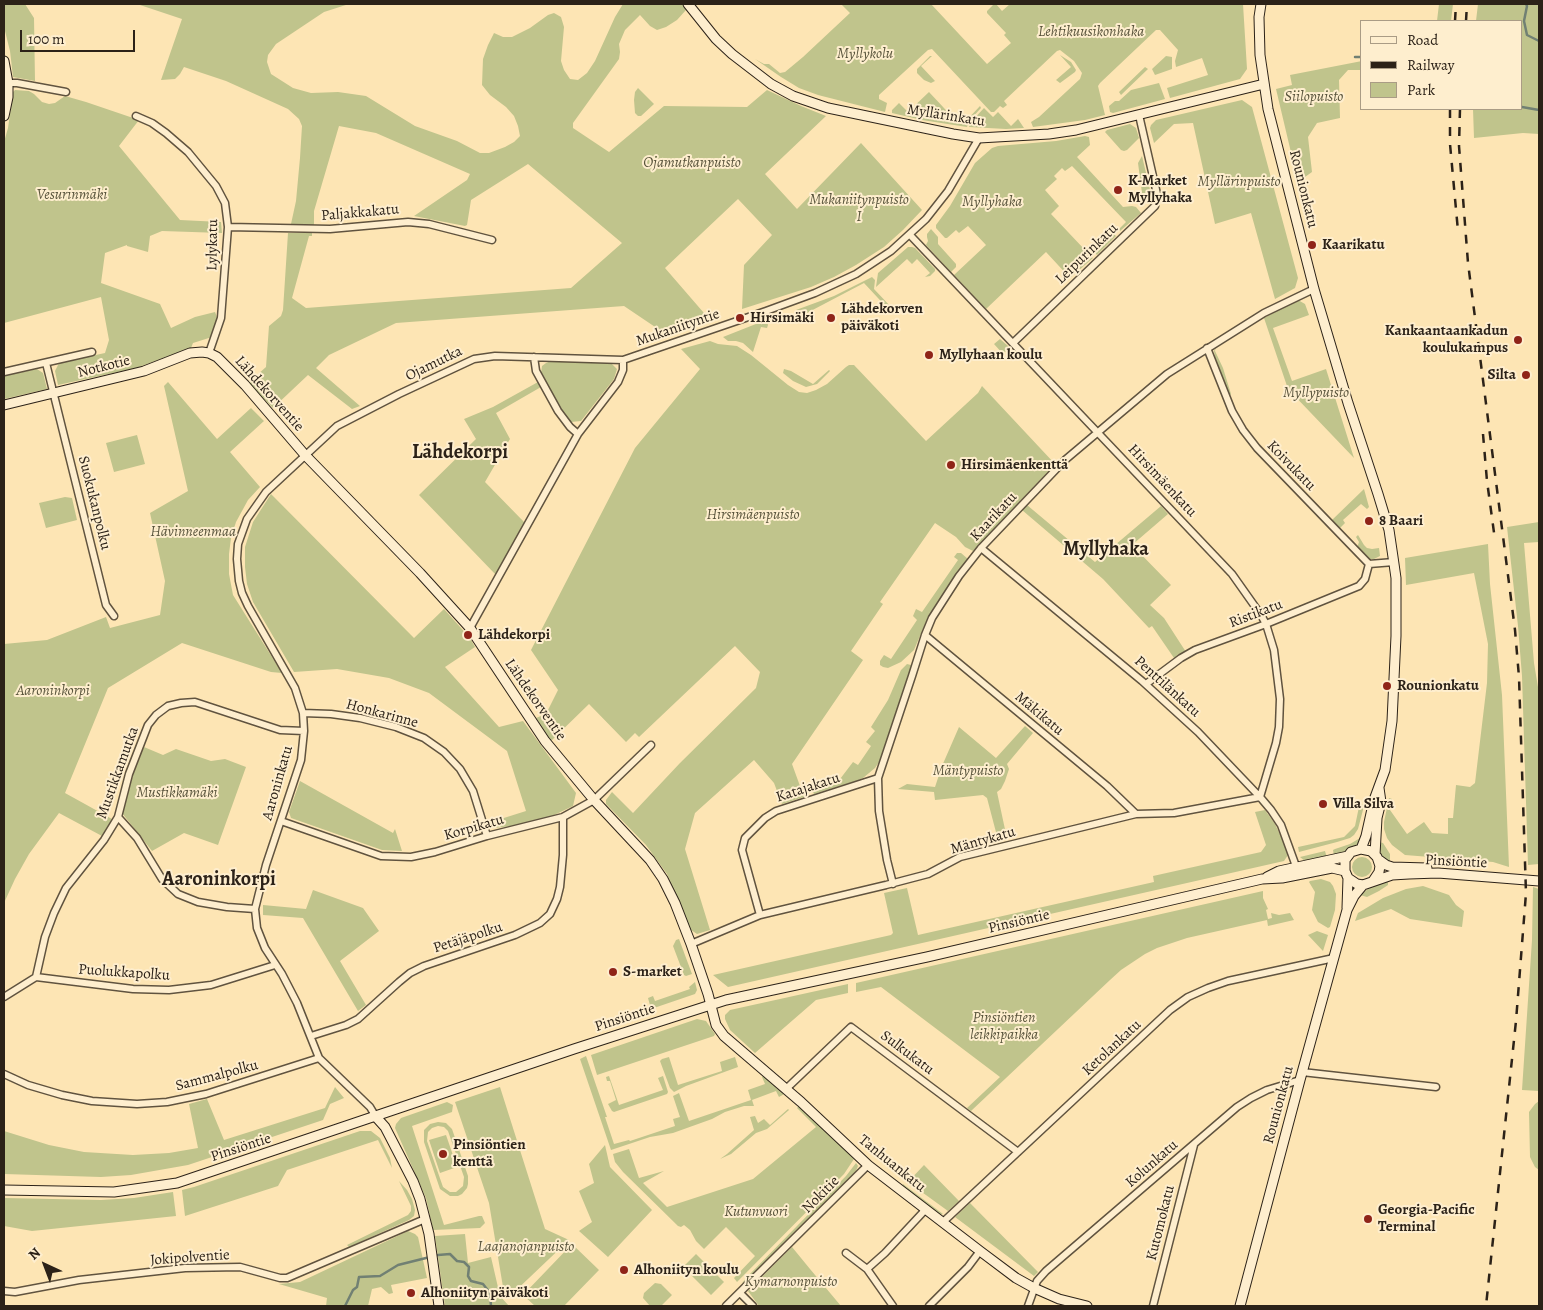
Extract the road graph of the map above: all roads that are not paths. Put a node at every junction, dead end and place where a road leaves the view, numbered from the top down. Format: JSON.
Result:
{"nodes":[{"id":1,"x":688,"y":4,"type":"edge"},
{"id":2,"x":1261,"y":4,"type":"edge"},
{"id":3,"x":4,"y":61,"type":"edge"},
{"id":4,"x":8,"y":83,"type":"junction"},
{"id":5,"x":1264,"y":84,"type":"junction"},
{"id":6,"x":66,"y":92,"type":"dead end"},
{"id":7,"x":1139,"y":115,"type":"junction"},
{"id":8,"x":4,"y":116,"type":"edge"},
{"id":9,"x":136,"y":116,"type":"dead end"},
{"id":10,"x":979,"y":138,"type":"junction"},
{"id":11,"x":228,"y":228,"type":"junction"},
{"id":12,"x":910,"y":234,"type":"junction"},
{"id":13,"x":492,"y":240,"type":"dead end"},
{"id":14,"x":1314,"y":289,"type":"junction"},
{"id":15,"x":1013,"y":343,"type":"junction"},
{"id":16,"x":1207,"y":348,"type":"junction"},
{"id":17,"x":92,"y":352,"type":"dead end"},
{"id":18,"x":209,"y":353,"type":"junction"},
{"id":19,"x":534,"y":357,"type":"junction"},
{"id":20,"x":623,"y":360,"type":"junction"},
{"id":21,"x":46,"y":363,"type":"junction"},
{"id":22,"x":4,"y":372,"type":"edge"},
{"id":23,"x":54,"y":394,"type":"junction"},
{"id":24,"x":4,"y":405,"type":"edge"},
{"id":25,"x":1098,"y":432,"type":"junction"},
{"id":26,"x":578,"y":434,"type":"junction"},
{"id":27,"x":305,"y":455,"type":"junction"},
{"id":28,"x":981,"y":548,"type":"junction"},
{"id":29,"x":1394,"y":562,"type":"junction"},
{"id":30,"x":1369,"y":564,"type":"junction"},
{"id":31,"x":114,"y":616,"type":"dead end"},
{"id":32,"x":1266,"y":624,"type":"junction"},
{"id":33,"x":470,"y":628,"type":"junction"},
{"id":34,"x":925,"y":635,"type":"junction"},
{"id":35,"x":1146,"y":684,"type":"junction"},
{"id":36,"x":303,"y":713,"type":"junction"},
{"id":37,"x":304,"y":731,"type":"junction"},
{"id":38,"x":651,"y":744,"type":"dead end"},
{"id":39,"x":878,"y":778,"type":"junction"},
{"id":40,"x":1379,"y":787,"type":"junction"},
{"id":41,"x":1260,"y":797,"type":"junction"},
{"id":42,"x":594,"y":800,"type":"junction"},
{"id":43,"x":1136,"y":814,"type":"junction"},
{"id":44,"x":118,"y":816,"type":"junction"},
{"id":45,"x":563,"y":817,"type":"junction"},
{"id":46,"x":281,"y":821,"type":"junction"},
{"id":47,"x":487,"y":836,"type":"junction"},
{"id":48,"x":1360,"y":849,"type":"junction"},
{"id":49,"x":1348,"y":856,"type":"junction"},
{"id":50,"x":1377,"y":858,"type":"junction"},
{"id":51,"x":1298,"y":871,"type":"junction"},
{"id":52,"x":1346,"y":874,"type":"junction"},
{"id":53,"x":1539,"y":874,"type":"edge"},
{"id":54,"x":1373,"y":881,"type":"junction"},
{"id":55,"x":1539,"y":881,"type":"edge"},
{"id":56,"x":893,"y":884,"type":"junction"},
{"id":57,"x":1363,"y":885,"type":"junction"},
{"id":58,"x":254,"y":909,"type":"junction"},
{"id":59,"x":1347,"y":910,"type":"junction"},
{"id":60,"x":760,"y":915,"type":"junction"},
{"id":61,"x":691,"y":944,"type":"junction"},
{"id":62,"x":1334,"y":958,"type":"junction"},
{"id":63,"x":275,"y":965,"type":"junction"},
{"id":64,"x":36,"y":977,"type":"junction"},
{"id":65,"x":4,"y":997,"type":"edge"},
{"id":66,"x":711,"y":1005,"type":"junction"},
{"id":67,"x":310,"y":1036,"type":"junction"},
{"id":68,"x":319,"y":1058,"type":"junction"},
{"id":69,"x":4,"y":1074,"type":"edge"},
{"id":70,"x":1301,"y":1076,"type":"junction"},
{"id":71,"x":1436,"y":1087,"type":"dead end"},
{"id":72,"x":786,"y":1089,"type":"junction"},
{"id":73,"x":376,"y":1117,"type":"junction"},
{"id":74,"x":1194,"y":1145,"type":"junction"},
{"id":75,"x":1018,"y":1152,"type":"junction"},
{"id":76,"x":868,"y":1165,"type":"junction"},
{"id":77,"x":4,"y":1190,"type":"edge"},
{"id":78,"x":926,"y":1209,"type":"junction"},
{"id":79,"x":426,"y":1218,"type":"junction"},
{"id":80,"x":943,"y":1222,"type":"junction"},
{"id":81,"x":980,"y":1251,"type":"junction"},
{"id":82,"x":846,"y":1253,"type":"dead end"},
{"id":83,"x":867,"y":1270,"type":"junction"},
{"id":84,"x":1034,"y":1288,"type":"junction"},
{"id":85,"x":4,"y":1291,"type":"edge"},
{"id":86,"x":740,"y":1293,"type":"junction"},
{"id":87,"x":439,"y":1306,"type":"edge"},
{"id":88,"x":726,"y":1306,"type":"edge"},
{"id":89,"x":753,"y":1306,"type":"edge"},
{"id":90,"x":893,"y":1306,"type":"edge"},
{"id":91,"x":930,"y":1306,"type":"edge"},
{"id":92,"x":1028,"y":1306,"type":"edge"},
{"id":93,"x":1087,"y":1306,"type":"edge"},
{"id":94,"x":1153,"y":1306,"type":"edge"},
{"id":95,"x":1240,"y":1306,"type":"edge"}],
"edges":[{"from":1,"to":10,"type":"main road","name":"Myllärinkatu"},
{"from":2,"to":5,"type":"main road","name":"Rounionkatu"},
{"from":3,"to":4,"type":"main road"},
{"from":4,"to":6,"type":"street"},
{"from":4,"to":8,"type":"main road"},
{"from":5,"to":7,"type":"main road","name":"Myllärinkatu"},
{"from":5,"to":14,"type":"main road","name":"Rounionkatu"},
{"from":7,"to":10,"type":"main road","name":"Myllärinkatu"},
{"from":7,"to":15,"type":"street","name":"Leipurinkatu"},
{"from":9,"to":11,"type":"street","name":"Lylykatu"},
{"from":10,"to":12,"type":"street","name":"Mukaniityntie"},
{"from":11,"to":13,"type":"street","name":"Paljakkakatu"},
{"from":11,"to":18,"type":"street","name":"Lylykatu"},
{"from":12,"to":15,"type":"street","name":"Hirsimäenkatu"},
{"from":12,"to":20,"type":"street","name":"Mukaniityntie"},
{"from":14,"to":16,"type":"street","name":"Kaarikatu"},
{"from":14,"to":29,"type":"main road","name":"Rounionkatu"},
{"from":15,"to":25,"type":"street","name":"Hirsimäenkatu"},
{"from":16,"to":25,"type":"street","name":"Kaarikatu"},
{"from":16,"to":30,"type":"street","name":"Koivukatu"},
{"from":17,"to":21,"type":"street"},
{"from":18,"to":23,"type":"main road","name":"Notkotie"},
{"from":18,"to":27,"type":"main road","name":"Lähdekorventie"},
{"from":19,"to":20,"type":"street","name":"Ojamutka"},
{"from":19,"to":26,"type":"street"},
{"from":19,"to":27,"type":"street","name":"Ojamutka"},
{"from":20,"to":26,"type":"street","name":"Mukaniityntie"},
{"from":21,"to":22,"type":"street"},
{"from":21,"to":23,"type":"street","name":"Suokukanpolku"},
{"from":23,"to":24,"type":"main road","name":"Notkotie"},
{"from":23,"to":31,"type":"street","name":"Suokukanpolku"},
{"from":25,"to":28,"type":"street","name":"Kaarikatu"},
{"from":25,"to":32,"type":"street","name":"Hirsimäenkatu"},
{"from":26,"to":33,"type":"street","name":"Mukaniityntie"},
{"from":27,"to":33,"type":"main road","name":"Lähdekorventie"},
{"from":27,"to":36,"type":"street","name":"Aaroninkatu"},
{"from":28,"to":34,"type":"street","name":"Kaarikatu"},
{"from":28,"to":35,"type":"street","name":"Penttilänkatu"},
{"from":29,"to":30,"type":"street"},
{"from":29,"to":40,"type":"main road","name":"Rounionkatu"},
{"from":30,"to":32,"type":"street","name":"Ristikatu"},
{"from":32,"to":35,"type":"street","name":"Ristikatu"},
{"from":32,"to":41,"type":"street","name":"Hirsimäenkatu"},
{"from":33,"to":42,"type":"main road","name":"Lähdekorventie"},
{"from":34,"to":39,"type":"street","name":"Kaarikatu"},
{"from":34,"to":43,"type":"street","name":"Mäkikatu"},
{"from":35,"to":41,"type":"street","name":"Penttilänkatu"},
{"from":36,"to":37,"type":"street","name":"Aaroninkatu"},
{"from":36,"to":47,"type":"street","name":"Honkarinne"},
{"from":37,"to":44,"type":"street","name":"Mustikkamutka"},
{"from":37,"to":46,"type":"street","name":"Aaroninkatu"},
{"from":38,"to":42,"type":"street","name":"Korpikatu"},
{"from":39,"to":56,"type":"street","name":"Kaarikatu"},
{"from":39,"to":60,"type":"street","name":"Katajakatu"},
{"from":40,"to":48,"type":"main road","name":"Rounionkatu"},
{"from":40,"to":50,"type":"main road","name":"Rounionkatu"},
{"from":41,"to":43,"type":"street","name":"Mäntykatu"},
{"from":41,"to":51,"type":"street","name":"Penttilänkatu"},
{"from":42,"to":45,"type":"street","name":"Korpikatu"},
{"from":42,"to":61,"type":"main road","name":"Lähdekorventie"},
{"from":43,"to":56,"type":"street","name":"Mäntykatu"},
{"from":44,"to":58,"type":"street"},
{"from":44,"to":64,"type":"street","name":"Mustikkamutka"},
{"from":45,"to":47,"type":"street","name":"Korpikatu"},
{"from":45,"to":67,"type":"street","name":"Petäjäpolku"},
{"from":46,"to":47,"type":"street","name":"Korpikatu"},
{"from":46,"to":58,"type":"street","name":"Aaroninkatu"},
{"from":48,"to":49,"type":"main road"},
{"from":48,"to":50,"type":"main road"},
{"from":49,"to":51,"type":"main road","name":"Pinsiöntie"},
{"from":49,"to":52,"type":"main road"},
{"from":50,"to":53,"type":"main road","name":"Pinsiöntie"},
{"from":50,"to":54,"type":"main road"},
{"from":51,"to":52,"type":"main road","name":"Pinsiöntie"},
{"from":51,"to":66,"type":"main road","name":"Pinsiöntie"},
{"from":52,"to":57,"type":"main road"},
{"from":52,"to":59,"type":"main road","name":"Rounionkatu"},
{"from":54,"to":55,"type":"main road","name":"Pinsiöntie"},
{"from":54,"to":57,"type":"main road"},
{"from":56,"to":60,"type":"street","name":"Mäntykatu"},
{"from":57,"to":59,"type":"main road","name":"Rounionkatu"},
{"from":58,"to":63,"type":"street","name":"Aaroninkatu"},
{"from":59,"to":62,"type":"main road","name":"Rounionkatu"},
{"from":60,"to":61,"type":"street","name":"Mäntykatu"},
{"from":61,"to":66,"type":"main road","name":"Lähdekorventie"},
{"from":62,"to":70,"type":"main road","name":"Rounionkatu"},
{"from":62,"to":75,"type":"street","name":"Ketolankatu"},
{"from":63,"to":64,"type":"street","name":"Puolukkapolku"},
{"from":63,"to":67,"type":"street","name":"Aaroninkatu"},
{"from":64,"to":65,"type":"street"},
{"from":66,"to":72,"type":"main road","name":"Tanhuankatu"},
{"from":66,"to":73,"type":"main road","name":"Pinsiöntie"},
{"from":67,"to":68,"type":"street","name":"Aaroninkatu"},
{"from":68,"to":69,"type":"street","name":"Sammalpolku"},
{"from":68,"to":73,"type":"street","name":"Aaroninkatu"},
{"from":70,"to":71,"type":"street"},
{"from":70,"to":74,"type":"street","name":"Kolunkatu"},
{"from":70,"to":95,"type":"main road","name":"Rounionkatu"},
{"from":72,"to":75,"type":"street","name":"Sulkukatu"},
{"from":72,"to":76,"type":"main road","name":"Tanhuankatu"},
{"from":73,"to":77,"type":"main road","name":"Pinsiöntie"},
{"from":73,"to":79,"type":"main road"},
{"from":74,"to":84,"type":"street","name":"Kolunkatu"},
{"from":74,"to":94,"type":"street","name":"Kutomokatu"},
{"from":75,"to":80,"type":"street","name":"Ketolankatu"},
{"from":76,"to":78,"type":"main road","name":"Tanhuankatu"},
{"from":76,"to":86,"type":"street","name":"Nokitie"},
{"from":78,"to":80,"type":"main road","name":"Tanhuankatu"},
{"from":78,"to":83,"type":"street"},
{"from":79,"to":85,"type":"street","name":"Jokipolventie"},
{"from":79,"to":87,"type":"main road"},
{"from":80,"to":81,"type":"main road","name":"Tanhuankatu"},
{"from":81,"to":84,"type":"main road","name":"Tanhuankatu"},
{"from":81,"to":91,"type":"street"},
{"from":82,"to":83,"type":"street"},
{"from":83,"to":90,"type":"street"},
{"from":84,"to":92,"type":"street","name":"Kolunkatu"},
{"from":84,"to":93,"type":"main road","name":"Tanhuankatu"},
{"from":86,"to":88,"type":"street","name":"Nokitie"},
{"from":86,"to":89,"type":"street"}]}
